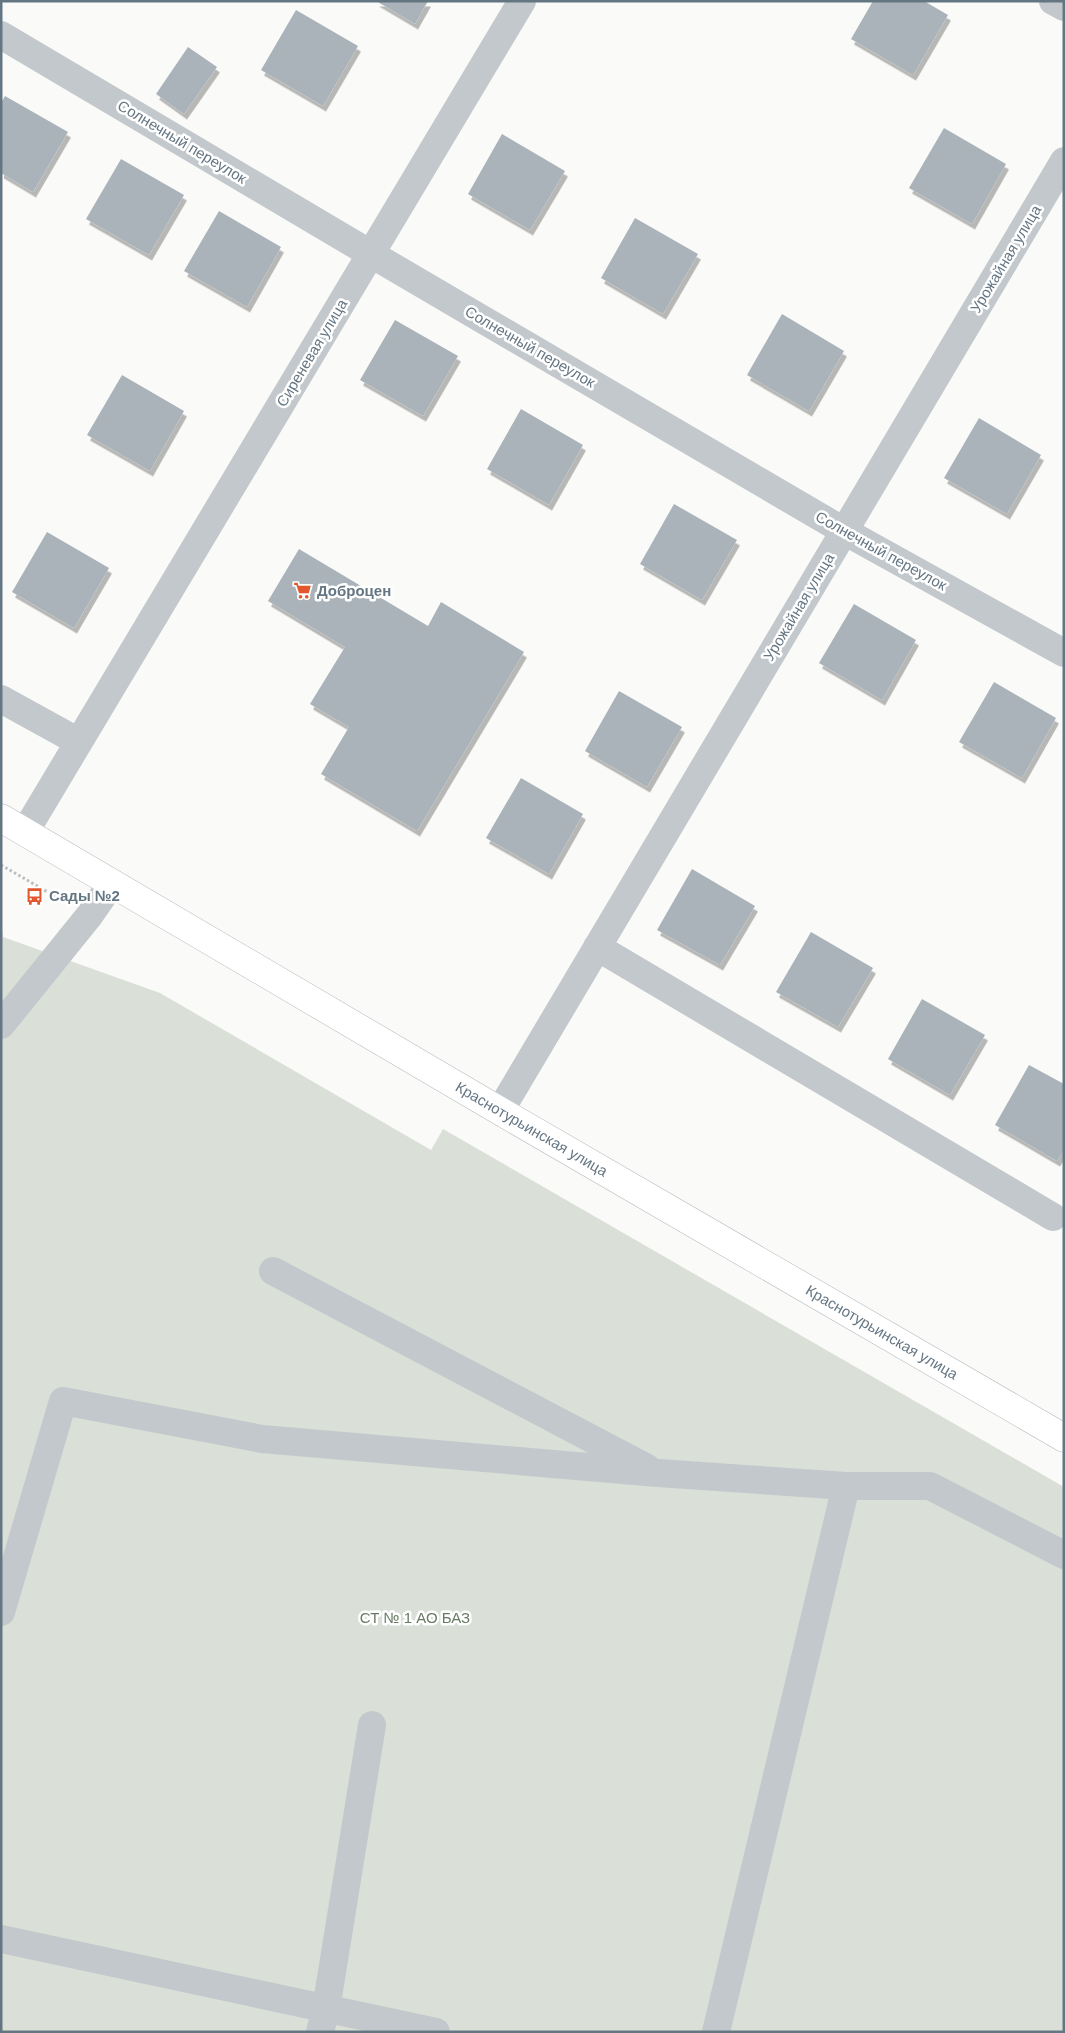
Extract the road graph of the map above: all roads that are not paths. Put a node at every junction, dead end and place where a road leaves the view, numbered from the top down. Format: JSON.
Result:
{"nodes":[{"id":1,"x":522,"y":1,"type":"edge"},
{"id":2,"x":1053,"y":1,"type":"edge"},
{"id":3,"x":1064,"y":7,"type":"edge"},
{"id":4,"x":1,"y":35,"type":"edge"},
{"id":5,"x":1064,"y":162,"type":"edge"},
{"id":6,"x":371,"y":254,"type":"junction"},
{"id":7,"x":844,"y":531,"type":"junction"},
{"id":8,"x":1064,"y":653,"type":"edge"},
{"id":9,"x":1,"y":698,"type":"edge"},
{"id":10,"x":79,"y":742,"type":"junction"},
{"id":11,"x":1,"y":818,"type":"edge"},
{"id":12,"x":25,"y":832,"type":"junction"},
{"id":13,"x":112,"y":883,"type":"junction"},
{"id":14,"x":597,"y":947,"type":"junction"},
{"id":15,"x":1,"y":1025,"type":"edge"},
{"id":16,"x":500,"y":1111,"type":"junction"},
{"id":17,"x":1053,"y":1217,"type":"dead end"},
{"id":18,"x":273,"y":1271,"type":"dead end"},
{"id":19,"x":1064,"y":1438,"type":"edge"},
{"id":20,"x":658,"y":1473,"type":"junction"},
{"id":21,"x":846,"y":1486,"type":"junction"},
{"id":22,"x":1064,"y":1555,"type":"edge"},
{"id":23,"x":1,"y":1612,"type":"edge"},
{"id":24,"x":372,"y":1726,"type":"dead end"},
{"id":25,"x":1,"y":1939,"type":"edge"},
{"id":26,"x":323,"y":2020,"type":"edge"},
{"id":27,"x":436,"y":2032,"type":"edge"},
{"id":28,"x":716,"y":2032,"type":"edge"}],
"edges":[{"from":1,"to":6,"type":"street","name":"Сиреневая улица"},
{"from":2,"to":3,"type":"street"},
{"from":4,"to":6,"type":"street","name":"Солнечный переулок"},
{"from":5,"to":7,"type":"street","name":"Урожайная улица"},
{"from":6,"to":7,"type":"street","name":"Солнечный переулок"},
{"from":6,"to":10,"type":"street","name":"Сиреневая улица"},
{"from":7,"to":8,"type":"street","name":"Солнечный переулок"},
{"from":7,"to":14,"type":"street","name":"Урожайная улица"},
{"from":9,"to":10,"type":"street"},
{"from":10,"to":12,"type":"street","name":"Сиреневая улица"},
{"from":11,"to":12,"type":"main road","name":"Краснотурьинская улица"},
{"from":12,"to":13,"type":"main road","name":"Краснотурьинская улица"},
{"from":13,"to":15,"type":"street"},
{"from":13,"to":16,"type":"main road","name":"Краснотурьинская улица"},
{"from":14,"to":16,"type":"street","name":"Урожайная улица"},
{"from":14,"to":17,"type":"street"},
{"from":16,"to":19,"type":"main road","name":"Краснотурьинская улица"},
{"from":18,"to":20,"type":"street"},
{"from":20,"to":21,"type":"street"},
{"from":20,"to":23,"type":"street"},
{"from":21,"to":22,"type":"street"},
{"from":21,"to":28,"type":"street"},
{"from":24,"to":26,"type":"street"},
{"from":25,"to":26,"type":"street"},
{"from":26,"to":27,"type":"street"}]}
